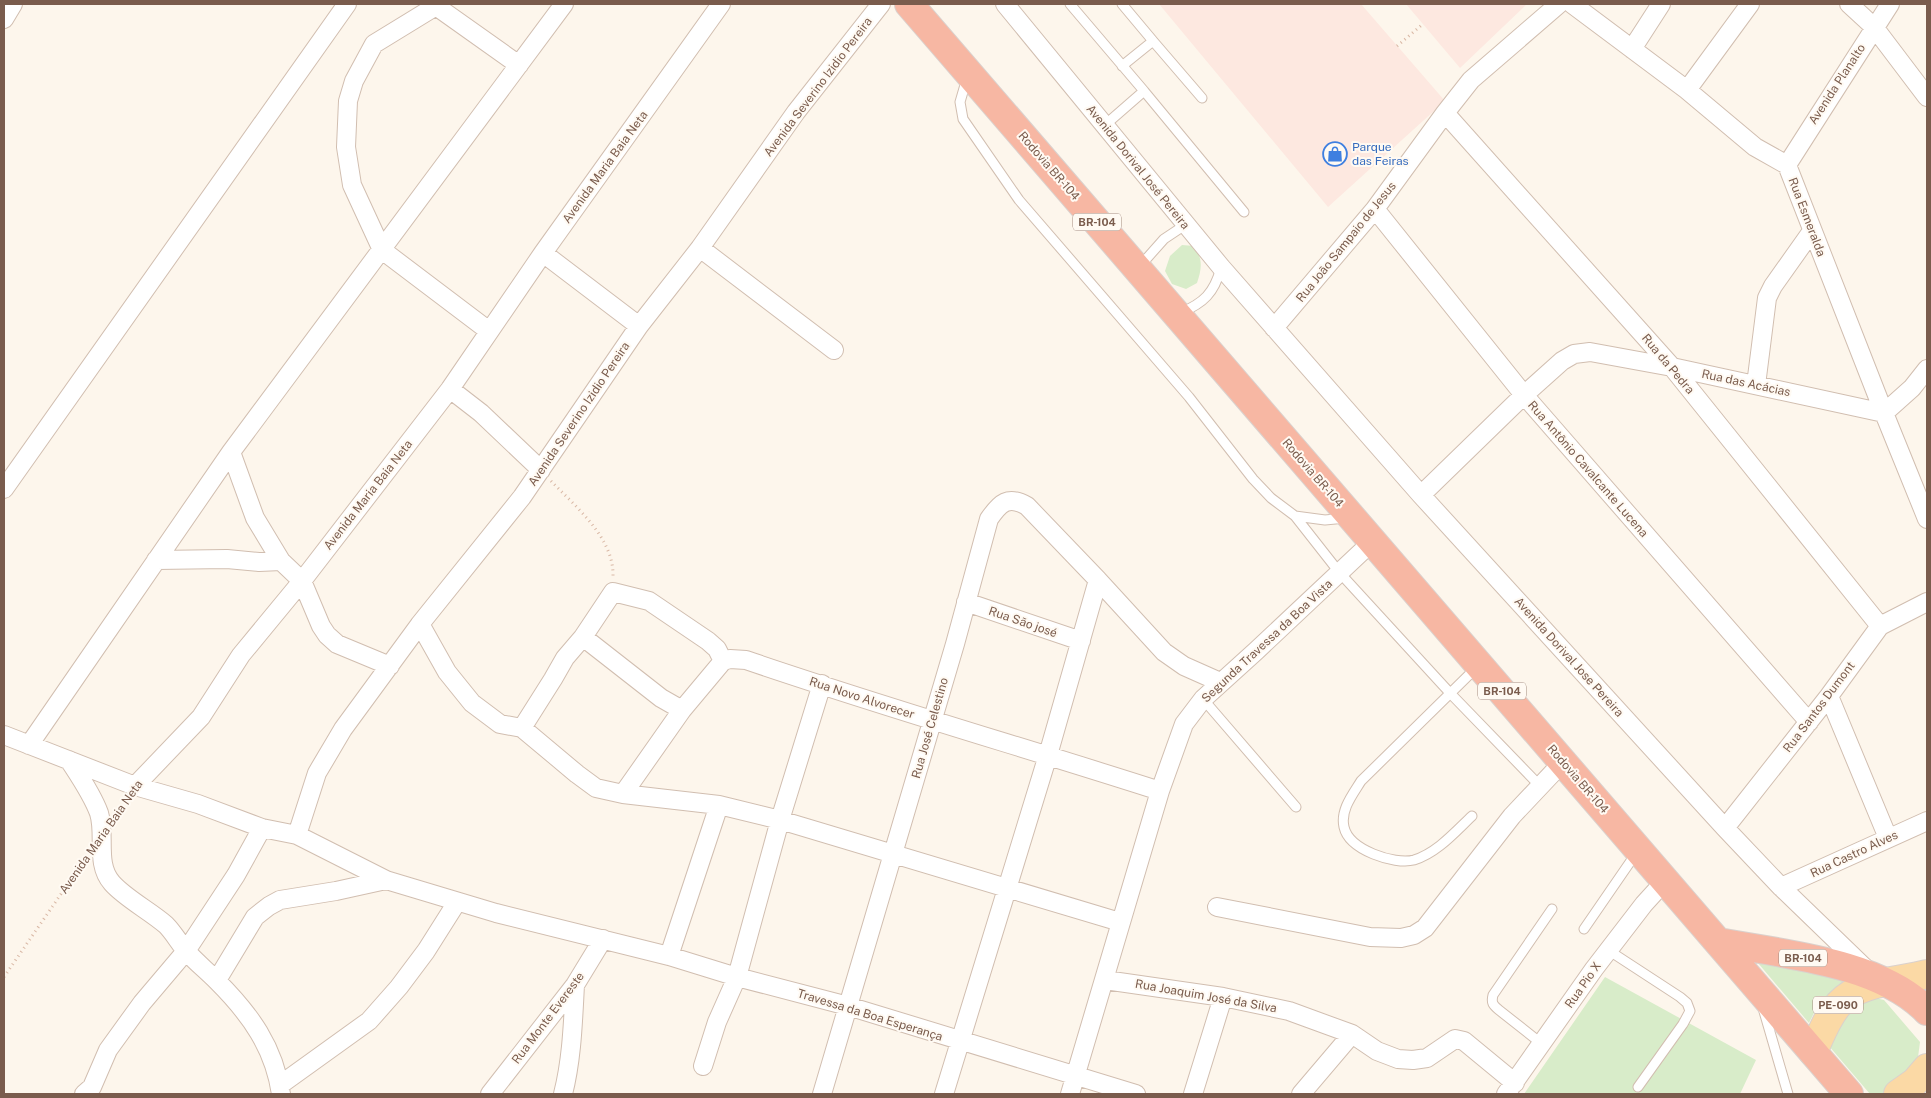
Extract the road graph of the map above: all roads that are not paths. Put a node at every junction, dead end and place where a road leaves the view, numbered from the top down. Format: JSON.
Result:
{"nodes":[{"id":1,"x":13,"y":4,"type":"edge"},
{"id":2,"x":347,"y":4,"type":"edge"},
{"id":3,"x":564,"y":4,"type":"edge"},
{"id":4,"x":721,"y":4,"type":"edge"},
{"id":5,"x":881,"y":4,"type":"edge"},
{"id":6,"x":909,"y":4,"type":"edge"},
{"id":7,"x":1005,"y":4,"type":"edge"},
{"id":8,"x":1070,"y":4,"type":"edge"},
{"id":9,"x":1122,"y":4,"type":"edge"},
{"id":10,"x":1559,"y":4,"type":"edge"},
{"id":11,"x":1572,"y":4,"type":"edge"},
{"id":12,"x":1661,"y":4,"type":"edge"},
{"id":13,"x":1750,"y":4,"type":"edge"},
{"id":14,"x":1849,"y":4,"type":"edge"},
{"id":15,"x":1890,"y":4,"type":"edge"},
{"id":16,"x":436,"y":5,"type":"edge"},
{"id":17,"x":4,"y":19,"type":"edge"},
{"id":18,"x":1874,"y":27,"type":"junction"},
{"id":19,"x":1153,"y":41,"type":"junction"},
{"id":20,"x":1632,"y":49,"type":"junction"},
{"id":21,"x":519,"y":65,"type":"junction"},
{"id":22,"x":1122,"y":66,"type":"junction"},
{"id":23,"x":968,"y":73,"type":"junction"},
{"id":24,"x":1687,"y":90,"type":"junction"},
{"id":25,"x":1144,"y":91,"type":"junction"},
{"id":26,"x":1927,"y":97,"type":"edge"},
{"id":27,"x":1202,"y":98,"type":"dead end"},
{"id":28,"x":1445,"y":113,"type":"junction"},
{"id":29,"x":1105,"y":125,"type":"junction"},
{"id":30,"x":1787,"y":165,"type":"junction"},
{"id":31,"x":1375,"y":209,"type":"junction"},
{"id":32,"x":1244,"y":212,"type":"dead end"},
{"id":33,"x":1185,"y":225,"type":"junction"},
{"id":34,"x":1812,"y":230,"type":"junction"},
{"id":35,"x":700,"y":248,"type":"junction"},
{"id":36,"x":382,"y":250,"type":"junction"},
{"id":37,"x":543,"y":253,"type":"junction"},
{"id":38,"x":1221,"y":268,"type":"junction"},
{"id":39,"x":1138,"y":269,"type":"junction"},
{"id":40,"x":1177,"y":314,"type":"junction"},
{"id":41,"x":639,"y":326,"type":"junction"},
{"id":42,"x":1274,"y":328,"type":"junction"},
{"id":43,"x":489,"y":331,"type":"junction"},
{"id":44,"x":834,"y":350,"type":"dead end"},
{"id":45,"x":1672,"y":367,"type":"junction"},
{"id":46,"x":1927,"y":369,"type":"edge"},
{"id":47,"x":1756,"y":385,"type":"junction"},
{"id":48,"x":450,"y":389,"type":"junction"},
{"id":49,"x":1524,"y":395,"type":"junction"},
{"id":50,"x":1884,"y":413,"type":"junction"},
{"id":51,"x":230,"y":452,"type":"junction"},
{"id":52,"x":541,"y":470,"type":"junction"},
{"id":53,"x":4,"y":489,"type":"edge"},
{"id":54,"x":1421,"y":495,"type":"junction"},
{"id":55,"x":1295,"y":516,"type":"junction"},
{"id":56,"x":1352,"y":518,"type":"junction"},
{"id":57,"x":1927,"y":519,"type":"edge"},
{"id":58,"x":1373,"y":541,"type":"junction"},
{"id":59,"x":156,"y":560,"type":"junction"},
{"id":60,"x":281,"y":561,"type":"junction"},
{"id":61,"x":1340,"y":572,"type":"junction"},
{"id":62,"x":1098,"y":580,"type":"junction"},
{"id":63,"x":302,"y":581,"type":"junction"},
{"id":64,"x":966,"y":602,"type":"junction"},
{"id":65,"x":1927,"y":602,"type":"edge"},
{"id":66,"x":420,"y":624,"type":"junction"},
{"id":67,"x":1880,"y":626,"type":"junction"},
{"id":68,"x":583,"y":637,"type":"junction"},
{"id":69,"x":1081,"y":641,"type":"junction"},
{"id":70,"x":723,"y":661,"type":"junction"},
{"id":71,"x":1479,"y":665,"type":"junction"},
{"id":72,"x":390,"y":666,"type":"junction"},
{"id":73,"x":1220,"y":682,"type":"junction"},
{"id":74,"x":822,"y":684,"type":"junction"},
{"id":75,"x":1450,"y":693,"type":"junction"},
{"id":76,"x":1829,"y":696,"type":"junction"},
{"id":77,"x":1203,"y":699,"type":"junction"},
{"id":78,"x":682,"y":710,"type":"junction"},
{"id":79,"x":932,"y":721,"type":"junction"},
{"id":80,"x":1809,"y":722,"type":"junction"},
{"id":81,"x":522,"y":728,"type":"junction"},
{"id":82,"x":4,"y":735,"type":"edge"},
{"id":83,"x":29,"y":745,"type":"junction"},
{"id":84,"x":1048,"y":755,"type":"junction"},
{"id":85,"x":69,"y":760,"type":"junction"},
{"id":86,"x":1563,"y":762,"type":"junction"},
{"id":87,"x":135,"y":786,"type":"junction"},
{"id":88,"x":1540,"y":786,"type":"junction"},
{"id":89,"x":1160,"y":791,"type":"junction"},
{"id":90,"x":623,"y":794,"type":"junction"},
{"id":91,"x":718,"y":805,"type":"junction"},
{"id":92,"x":1296,"y":807,"type":"dead end"},
{"id":93,"x":1472,"y":816,"type":"dead end"},
{"id":94,"x":780,"y":820,"type":"junction"},
{"id":95,"x":1927,"y":821,"type":"edge"},
{"id":96,"x":262,"y":828,"type":"junction"},
{"id":97,"x":1725,"y":828,"type":"junction"},
{"id":98,"x":297,"y":835,"type":"junction"},
{"id":99,"x":1888,"y":838,"type":"junction"},
{"id":100,"x":1639,"y":850,"type":"junction"},
{"id":101,"x":893,"y":854,"type":"junction"},
{"id":102,"x":386,"y":880,"type":"junction"},
{"id":103,"x":1665,"y":881,"type":"junction"},
{"id":104,"x":1782,"y":887,"type":"junction"},
{"id":105,"x":1006,"y":889,"type":"junction"},
{"id":106,"x":457,"y":902,"type":"junction"},
{"id":107,"x":1217,"y":908,"type":"dead end"},
{"id":108,"x":1552,"y":909,"type":"dead end"},
{"id":109,"x":1120,"y":922,"type":"junction"},
{"id":110,"x":1584,"y":929,"type":"dead end"},
{"id":111,"x":604,"y":940,"type":"junction"},
{"id":112,"x":1718,"y":942,"type":"junction"},
{"id":113,"x":1608,"y":950,"type":"junction"},
{"id":114,"x":186,"y":951,"type":"junction"},
{"id":115,"x":670,"y":956,"type":"junction"},
{"id":116,"x":1927,"y":974,"type":"edge"},
{"id":117,"x":737,"y":977,"type":"junction"},
{"id":118,"x":1880,"y":979,"type":"junction"},
{"id":119,"x":217,"y":980,"type":"junction"},
{"id":120,"x":1105,"y":980,"type":"junction"},
{"id":121,"x":1755,"y":984,"type":"junction"},
{"id":122,"x":575,"y":985,"type":"junction"},
{"id":123,"x":1223,"y":997,"type":"junction"},
{"id":124,"x":848,"y":1006,"type":"junction"},
{"id":125,"x":1927,"y":1011,"type":"edge"},
{"id":126,"x":1352,"y":1034,"type":"junction"},
{"id":127,"x":960,"y":1042,"type":"junction"},
{"id":128,"x":1542,"y":1044,"type":"junction"},
{"id":129,"x":1813,"y":1052,"type":"junction"},
{"id":130,"x":702,"y":1066,"type":"dead end"},
{"id":131,"x":1927,"y":1068,"type":"edge"},
{"id":132,"x":1075,"y":1076,"type":"junction"},
{"id":133,"x":1638,"y":1087,"type":"dead end"},
{"id":134,"x":1511,"y":1089,"type":"edge"},
{"id":135,"x":280,"y":1090,"type":"edge"},
{"id":136,"x":84,"y":1094,"type":"edge"},
{"id":137,"x":490,"y":1094,"type":"edge"},
{"id":138,"x":563,"y":1094,"type":"edge"},
{"id":139,"x":822,"y":1094,"type":"edge"},
{"id":140,"x":944,"y":1094,"type":"edge"},
{"id":141,"x":1070,"y":1094,"type":"edge"},
{"id":142,"x":1136,"y":1094,"type":"edge"},
{"id":143,"x":1193,"y":1094,"type":"edge"},
{"id":144,"x":1301,"y":1094,"type":"edge"},
{"id":145,"x":1788,"y":1094,"type":"edge"},
{"id":146,"x":1849,"y":1094,"type":"edge"},
{"id":147,"x":1898,"y":1094,"type":"edge"}],
"edges":[{"from":1,"to":17,"type":"street"},
{"from":2,"to":53,"type":"street"},
{"from":3,"to":21,"type":"street"},
{"from":4,"to":37,"type":"street","name":"Avenida Maria Baia Neta"},
{"from":5,"to":35,"type":"street","name":"Avenida Severino Izidio Pereira"},
{"from":6,"to":23,"type":"highway","name":"Rodovia BR-104","number":"BR-104"},
{"from":7,"to":29,"type":"street","name":"Avenida Dorival José Pereira"},
{"from":8,"to":22,"type":"lane"},
{"from":9,"to":19,"type":"lane"},
{"from":10,"to":28,"type":"street","name":"Rua João Sampaio de Jesus"},
{"from":11,"to":20,"type":"street","name":"Rua Esmeralda"},
{"from":12,"to":20,"type":"street"},
{"from":13,"to":24,"type":"street"},
{"from":14,"to":18,"type":"street"},
{"from":15,"to":18,"type":"street","name":"Avenida Planalto"},
{"from":16,"to":21,"type":"street"},
{"from":16,"to":36,"type":"street"},
{"from":18,"to":26,"type":"street"},
{"from":18,"to":30,"type":"street","name":"Avenida Planalto"},
{"from":19,"to":22,"type":"lane"},
{"from":19,"to":27,"type":"lane"},
{"from":20,"to":24,"type":"street","name":"Rua Esmeralda"},
{"from":21,"to":36,"type":"street"},
{"from":22,"to":25,"type":"lane"},
{"from":23,"to":39,"type":"highway","name":"Rodovia BR-104","number":"BR-104"},
{"from":23,"to":55,"type":"lane"},
{"from":24,"to":30,"type":"street","name":"Rua Esmeralda"},
{"from":25,"to":29,"type":"lane"},
{"from":25,"to":32,"type":"lane"},
{"from":28,"to":31,"type":"street","name":"Rua João Sampaio de Jesus"},
{"from":28,"to":45,"type":"street","name":"Rua da Pedra"},
{"from":29,"to":33,"type":"street","name":"Avenida Dorival José Pereira"},
{"from":30,"to":34,"type":"street","name":"Rua Esmeralda"},
{"from":31,"to":42,"type":"street","name":"Rua João Sampaio de Jesus"},
{"from":31,"to":49,"type":"street","name":"Rua Antônio Cavalcante Lucena"},
{"from":33,"to":38,"type":"street","name":"Avenida Dorival José Pereira"},
{"from":33,"to":39,"type":"lane"},
{"from":34,"to":47,"type":"street"},
{"from":34,"to":50,"type":"street","name":"Rua Esmeralda"},
{"from":35,"to":41,"type":"street","name":"Avenida Severino Izidio Pereira"},
{"from":35,"to":44,"type":"street"},
{"from":36,"to":43,"type":"street"},
{"from":36,"to":51,"type":"street"},
{"from":37,"to":41,"type":"street"},
{"from":37,"to":43,"type":"street","name":"Avenida Maria Baia Neta"},
{"from":38,"to":40,"type":"lane"},
{"from":38,"to":42,"type":"street","name":"Avenida Dorival José Pereira"},
{"from":39,"to":40,"type":"highway","name":"Rodovia BR-104","number":"BR-104"},
{"from":40,"to":56,"type":"highway","name":"Rodovia BR-104","number":"BR-104"},
{"from":41,"to":52,"type":"street","name":"Avenida Severino Izidio Pereira"},
{"from":42,"to":54,"type":"street","name":"Avenida Dorival Jose Pereira"},
{"from":43,"to":48,"type":"street","name":"Avenida Maria Baia Neta"},
{"from":45,"to":47,"type":"street","name":"Rua das Acácias"},
{"from":45,"to":49,"type":"street","name":"Rua das Acácias"},
{"from":45,"to":67,"type":"street","name":"Rua da Pedra"},
{"from":46,"to":50,"type":"street"},
{"from":47,"to":50,"type":"street","name":"Rua das Acácias"},
{"from":48,"to":52,"type":"street"},
{"from":48,"to":63,"type":"street","name":"Avenida Maria Baia Neta"},
{"from":49,"to":54,"type":"street","name":"Rua das Acácias"},
{"from":49,"to":80,"type":"street","name":"Rua Antônio Cavalcante Lucena"},
{"from":50,"to":57,"type":"street","name":"Rua Esmeralda"},
{"from":51,"to":59,"type":"street"},
{"from":51,"to":60,"type":"street"},
{"from":52,"to":66,"type":"street","name":"Avenida Severino Izidio Pereira"},
{"from":54,"to":97,"type":"street","name":"Avenida Dorival Jose Pereira"},
{"from":55,"to":56,"type":"lane"},
{"from":55,"to":61,"type":"lane"},
{"from":56,"to":58,"type":"highway","name":"Rodovia BR-104","number":"BR-104"},
{"from":58,"to":61,"type":"street","name":"Segunda Travessa da Boa Vista"},
{"from":58,"to":71,"type":"highway","name":"Rodovia BR-104","number":"BR-104"},
{"from":59,"to":60,"type":"street"},
{"from":59,"to":83,"type":"street"},
{"from":60,"to":63,"type":"street"},
{"from":61,"to":73,"type":"street","name":"Segunda Travessa da Boa Vista"},
{"from":61,"to":75,"type":"lane"},
{"from":62,"to":64,"type":"street","name":"Rua José Celestino"},
{"from":62,"to":69,"type":"street"},
{"from":62,"to":73,"type":"street"},
{"from":63,"to":72,"type":"street"},
{"from":63,"to":87,"type":"street","name":"Avenida Maria Baia Neta"},
{"from":64,"to":69,"type":"street","name":"Rua São josé"},
{"from":64,"to":79,"type":"street","name":"Rua José Celestino"},
{"from":65,"to":67,"type":"street","name":"Rua Santos Dumont"},
{"from":66,"to":72,"type":"street","name":"Avenida Severino Izidio Pereira"},
{"from":66,"to":81,"type":"street"},
{"from":67,"to":76,"type":"street","name":"Rua Santos Dumont"},
{"from":68,"to":70,"type":"street"},
{"from":68,"to":78,"type":"street"},
{"from":68,"to":81,"type":"street"},
{"from":69,"to":84,"type":"street"},
{"from":70,"to":74,"type":"street","name":"Rua Novo Alvorecer"},
{"from":70,"to":78,"type":"street"},
{"from":71,"to":75,"type":"lane"},
{"from":71,"to":86,"type":"highway","name":"Rodovia BR-104","number":"BR-104"},
{"from":72,"to":98,"type":"street","name":"Avenida Severino Izidio Pereira"},
{"from":73,"to":77,"type":"street","name":"Segunda Travessa da Boa Vista"},
{"from":74,"to":79,"type":"street","name":"Rua Novo Alvorecer"},
{"from":74,"to":94,"type":"street"},
{"from":75,"to":88,"type":"lane"},
{"from":75,"to":93,"type":"lane"},
{"from":76,"to":80,"type":"street","name":"Rua Santos Dumont"},
{"from":76,"to":99,"type":"street"},
{"from":77,"to":89,"type":"street","name":"Segunda Travessa da Boa Vista"},
{"from":77,"to":92,"type":"lane"},
{"from":78,"to":90,"type":"street"},
{"from":79,"to":84,"type":"street","name":"Rua Novo Alvorecer"},
{"from":79,"to":101,"type":"street","name":"Rua José Celestino"},
{"from":80,"to":97,"type":"street","name":"Rua Santos Dumont"},
{"from":81,"to":90,"type":"street"},
{"from":82,"to":83,"type":"street","name":"Travessa da Boa Esperança"},
{"from":83,"to":85,"type":"street","name":"Travessa da Boa Esperança"},
{"from":84,"to":89,"type":"street","name":"Rua Novo Alvorecer"},
{"from":84,"to":105,"type":"street"},
{"from":85,"to":87,"type":"street","name":"Travessa da Boa Esperança"},
{"from":85,"to":114,"type":"street"},
{"from":86,"to":88,"type":"street"},
{"from":86,"to":100,"type":"highway","name":"Rodovia BR-104","number":"BR-104"},
{"from":87,"to":96,"type":"street","name":"Travessa da Boa Esperança"},
{"from":88,"to":107,"type":"street"},
{"from":89,"to":109,"type":"street","name":"Segunda Travessa da Boa Vista"},
{"from":90,"to":91,"type":"street"},
{"from":91,"to":94,"type":"street"},
{"from":91,"to":115,"type":"street"},
{"from":94,"to":101,"type":"street"},
{"from":94,"to":117,"type":"street"},
{"from":95,"to":99,"type":"street","name":"Rua Castro Alves"},
{"from":96,"to":98,"type":"street","name":"Travessa da Boa Esperança"},
{"from":96,"to":114,"type":"street"},
{"from":97,"to":104,"type":"street","name":"Avenida Dorival Jose Pereira"},
{"from":98,"to":102,"type":"street","name":"Travessa da Boa Esperança"},
{"from":99,"to":104,"type":"street","name":"Rua Castro Alves"},
{"from":100,"to":103,"type":"highway","name":"Rodovia BR-104","number":"BR-104"},
{"from":100,"to":110,"type":"lane"},
{"from":101,"to":105,"type":"street"},
{"from":101,"to":124,"type":"street","name":"Rua José Celestino"},
{"from":102,"to":106,"type":"street","name":"Travessa da Boa Esperança"},
{"from":102,"to":119,"type":"street"},
{"from":103,"to":112,"type":"highway","name":"Rodovia BR-104","number":"BR-104"},
{"from":103,"to":113,"type":"street","name":"Rua Pio X"},
{"from":104,"to":118,"type":"street","name":"Avenida Dorival Jose Pereira"},
{"from":105,"to":109,"type":"street"},
{"from":105,"to":127,"type":"street"},
{"from":106,"to":111,"type":"street","name":"Travessa da Boa Esperança"},
{"from":106,"to":135,"type":"street"},
{"from":108,"to":128,"type":"lane"},
{"from":109,"to":120,"type":"street","name":"Segunda Travessa da Boa Vista"},
{"from":111,"to":115,"type":"street","name":"Travessa da Boa Esperança"},
{"from":111,"to":122,"type":"street","name":"Rua Monte Evereste"},
{"from":112,"to":118,"type":"highway","number":"BR-104"},
{"from":112,"to":121,"type":"highway","name":"Rodovia BR-104","number":"BR-104"},
{"from":113,"to":128,"type":"street","name":"Rua Pio X"},
{"from":113,"to":133,"type":"lane"},
{"from":114,"to":119,"type":"street"},
{"from":114,"to":136,"type":"street"},
{"from":115,"to":117,"type":"street","name":"Travessa da Boa Esperança"},
{"from":116,"to":118,"type":"main road","number":"PE-090"},
{"from":117,"to":124,"type":"street","name":"Travessa da Boa Esperança"},
{"from":117,"to":130,"type":"street"},
{"from":118,"to":125,"type":"highway","number":"BR-104"},
{"from":118,"to":129,"type":"main road","number":"PE-090"},
{"from":119,"to":135,"type":"street"},
{"from":120,"to":123,"type":"street","name":"Rua Joaquim José da Silva"},
{"from":120,"to":132,"type":"street","name":"Segunda Travessa da Boa Vista"},
{"from":121,"to":129,"type":"highway","name":"Rodovia BR-104","number":"BR-104"},
{"from":121,"to":145,"type":"lane"},
{"from":122,"to":137,"type":"street","name":"Rua Monte Evereste"},
{"from":122,"to":138,"type":"street"},
{"from":123,"to":126,"type":"street","name":"Rua Joaquim José da Silva"},
{"from":123,"to":143,"type":"street"},
{"from":124,"to":127,"type":"street","name":"Travessa da Boa Esperança"},
{"from":124,"to":139,"type":"street","name":"Rua José Celestino"},
{"from":126,"to":134,"type":"street","name":"Rua Joaquim José da Silva"},
{"from":126,"to":144,"type":"street"},
{"from":127,"to":132,"type":"street","name":"Travessa da Boa Esperança"},
{"from":127,"to":140,"type":"street"},
{"from":128,"to":134,"type":"street","name":"Rua Pio X"},
{"from":129,"to":146,"type":"highway","name":"Rodovia BR-104","number":"BR-104"},
{"from":131,"to":147,"type":"main road"},
{"from":132,"to":141,"type":"street","name":"Segunda Travessa da Boa Vista"},
{"from":132,"to":142,"type":"street","name":"Travessa da Boa Esperança"}]}
